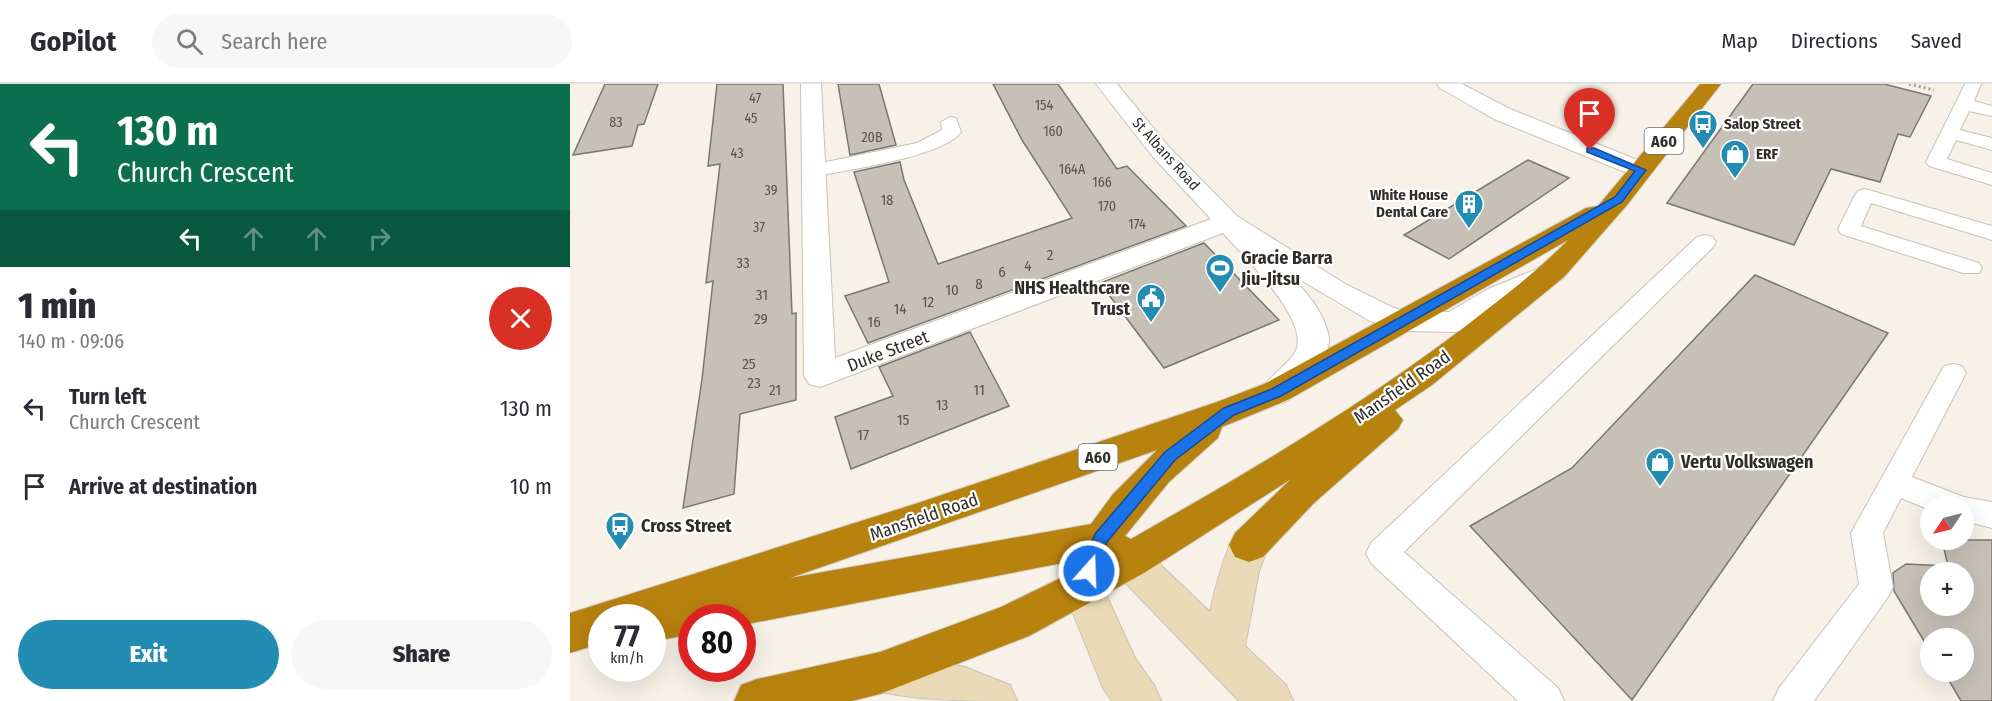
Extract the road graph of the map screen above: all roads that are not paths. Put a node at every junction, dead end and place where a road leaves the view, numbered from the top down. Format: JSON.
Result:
{"nodes":[{"id":1,"x":811,"y":84,"type":"edge"},
{"id":2,"x":1106,"y":84,"type":"edge"},
{"id":3,"x":1447,"y":84,"type":"edge"},
{"id":4,"x":1712,"y":84,"type":"edge"},
{"id":5,"x":1973,"y":84,"type":"edge"},
{"id":6,"x":1964,"y":104,"type":"junction"},
{"id":7,"x":1992,"y":111,"type":"edge"},
{"id":8,"x":950,"y":122,"type":"dead end"},
{"id":9,"x":1951,"y":133,"type":"junction"},
{"id":10,"x":1992,"y":144,"type":"edge"},
{"id":11,"x":1641,"y":170,"type":"junction"},
{"id":12,"x":812,"y":171,"type":"junction"},
{"id":13,"x":1992,"y":179,"type":"edge"},
{"id":14,"x":1618,"y":200,"type":"junction"},
{"id":15,"x":1228,"y":222,"type":"junction"},
{"id":16,"x":1992,"y":233,"type":"edge"},
{"id":17,"x":1705,"y":242,"type":"dead end"},
{"id":18,"x":1971,"y":268,"type":"dead end"},
{"id":19,"x":1554,"y":271,"type":"junction"},
{"id":20,"x":1403,"y":321,"type":"junction"},
{"id":21,"x":1953,"y":374,"type":"dead end"},
{"id":22,"x":1421,"y":377,"type":"junction"},
{"id":23,"x":1276,"y":392,"type":"junction"},
{"id":24,"x":1229,"y":411,"type":"junction"},
{"id":25,"x":1894,"y":483,"type":"junction"},
{"id":26,"x":1928,"y":496,"type":"edge"},
{"id":27,"x":1974,"y":511,"type":"edge"},
{"id":28,"x":1992,"y":515,"type":"edge"},
{"id":29,"x":1250,"y":545,"type":"joint"},
{"id":30,"x":1115,"y":550,"type":"junction"},
{"id":31,"x":1083,"y":588,"type":"junction"},
{"id":32,"x":660,"y":604,"type":"edge"},
{"id":33,"x":666,"y":621,"type":"edge"},
{"id":34,"x":588,"y":627,"type":"edge"},
{"id":35,"x":570,"y":633,"type":"edge"},
{"id":36,"x":588,"y":636,"type":"edge"},
{"id":37,"x":570,"y":639,"type":"edge"},
{"id":38,"x":1222,"y":653,"type":"junction"},
{"id":39,"x":880,"y":673,"type":"junction"},
{"id":40,"x":757,"y":701,"type":"edge"},
{"id":41,"x":994,"y":701,"type":"edge"},
{"id":42,"x":1138,"y":701,"type":"edge"},
{"id":43,"x":1270,"y":701,"type":"edge"},
{"id":44,"x":1545,"y":701,"type":"edge"},
{"id":45,"x":1792,"y":701,"type":"edge"}],
"edges":[{"from":1,"to":12,"type":"street","name":"Duke Street"},
{"from":2,"to":15,"type":"street","name":"St Albans Road"},
{"from":3,"to":11,"type":"street"},
{"from":4,"to":11,"type":"highway","name":"Mansfield Road","number":"A60"},
{"from":5,"to":6,"type":"lane"},
{"from":6,"to":7,"type":"lane"},
{"from":6,"to":9,"type":"lane"},
{"from":8,"to":12,"type":"lane"},
{"from":9,"to":10,"type":"lane"},
{"from":9,"to":13,"type":"lane"},
{"from":11,"to":14,"type":"highway","name":"Mansfield Road","number":"A60"},
{"from":12,"to":15,"type":"street","name":"Duke Street"},
{"from":14,"to":19,"type":"highway","name":"Mansfield Road","number":"A60"},
{"from":14,"to":20,"type":"highway","name":"Mansfield Road","number":"A60"},
{"from":15,"to":20,"type":"street","name":"St Albans Road"},
{"from":15,"to":23,"type":"street","name":"St Albans Road"},
{"from":16,"to":18,"type":"lane"},
{"from":17,"to":44,"type":"lane"},
{"from":19,"to":20,"type":"street","name":"St Albans Road"},
{"from":19,"to":22,"type":"highway","name":"Mansfield Road","number":"A60"},
{"from":20,"to":23,"type":"highway","name":"Mansfield Road","number":"A60"},
{"from":21,"to":25,"type":"lane"},
{"from":22,"to":29,"type":"highway","number":"A60"},
{"from":22,"to":30,"type":"highway","name":"Mansfield Road","number":"A60"},
{"from":23,"to":24,"type":"highway","name":"Mansfield Road","number":"A60"},
{"from":24,"to":30,"type":"highway","name":"Mansfield Road"},
{"from":24,"to":32,"type":"highway","name":"Mansfield Road","number":"A60"},
{"from":25,"to":26,"type":"lane"},
{"from":25,"to":45,"type":"lane"},
{"from":27,"to":28,"type":"lane"},
{"from":29,"to":38,"type":"main road"},
{"from":30,"to":31,"type":"highway","name":"Mansfield Road","number":"A60"},
{"from":30,"to":33,"type":"highway","name":"Mansfield Road","number":"A60"},
{"from":30,"to":38,"type":"main road"},
{"from":31,"to":39,"type":"highway","name":"Mansfield Road","number":"A60"},
{"from":31,"to":42,"type":"main road"},
{"from":34,"to":35,"type":"highway"},
{"from":36,"to":37,"type":"highway"},
{"from":38,"to":43,"type":"main road"},
{"from":39,"to":40,"type":"highway","name":"Mansfield Road","number":"A60"},
{"from":39,"to":41,"type":"main road"}]}
